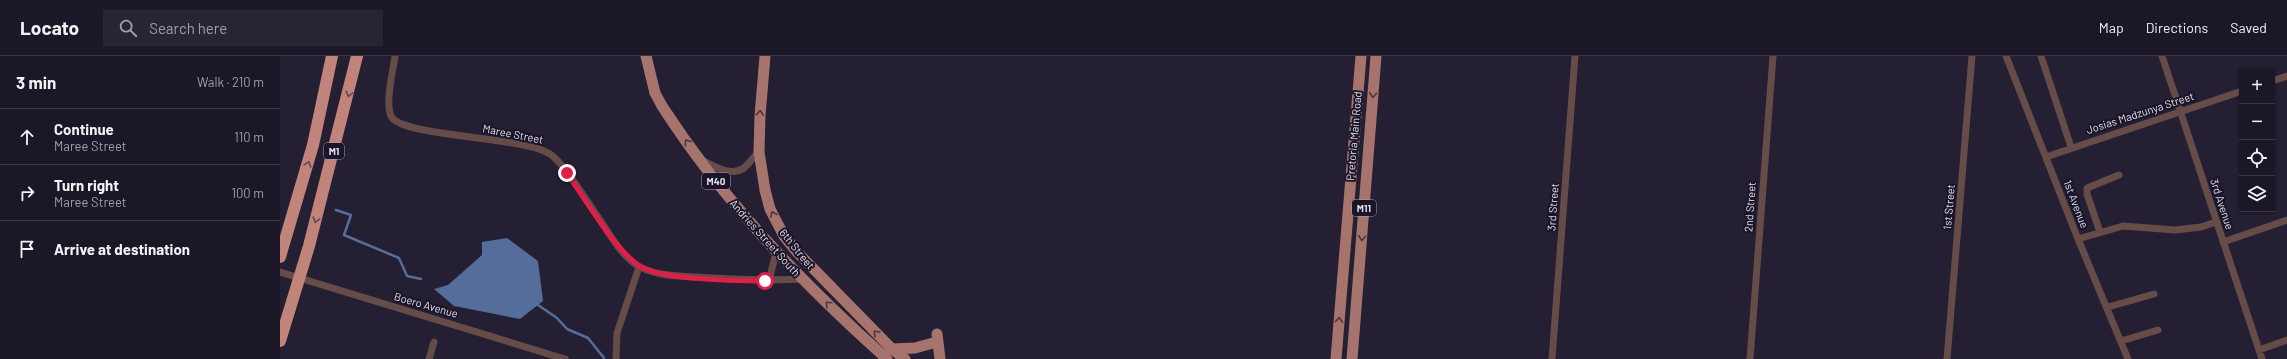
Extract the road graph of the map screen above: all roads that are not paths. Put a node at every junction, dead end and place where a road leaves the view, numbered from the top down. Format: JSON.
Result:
{"nodes":[{"id":1,"x":332,"y":56,"type":"edge"},
{"id":2,"x":395,"y":56,"type":"edge"},
{"id":3,"x":646,"y":56,"type":"edge"},
{"id":4,"x":765,"y":56,"type":"edge"},
{"id":5,"x":1361,"y":56,"type":"edge"},
{"id":6,"x":1376,"y":56,"type":"edge"},
{"id":7,"x":1576,"y":56,"type":"edge"},
{"id":8,"x":1773,"y":56,"type":"edge"},
{"id":9,"x":1972,"y":56,"type":"edge"},
{"id":10,"x":2006,"y":56,"type":"edge"},
{"id":11,"x":2041,"y":56,"type":"edge"},
{"id":12,"x":2162,"y":56,"type":"edge"},
{"id":13,"x":357,"y":57,"type":"edge"},
{"id":14,"x":2287,"y":76,"type":"edge"},
{"id":15,"x":2275,"y":80,"type":"edge"},
{"id":16,"x":2239,"y":92,"type":"edge"},
{"id":17,"x":2180,"y":111,"type":"junction"},
{"id":18,"x":2072,"y":147,"type":"junction"},
{"id":19,"x":759,"y":152,"type":"junction"},
{"id":20,"x":2046,"y":157,"type":"junction"},
{"id":21,"x":700,"y":160,"type":"junction"},
{"id":22,"x":2119,"y":175,"type":"dead end"},
{"id":23,"x":2287,"y":220,"type":"edge"},
{"id":24,"x":2216,"y":222,"type":"junction"},
{"id":25,"x":2100,"y":232,"type":"junction"},
{"id":26,"x":2078,"y":239,"type":"junction"},
{"id":27,"x":2223,"y":242,"type":"junction"},
{"id":28,"x":776,"y":252,"type":"junction"},
{"id":29,"x":280,"y":257,"type":"edge"},
{"id":30,"x":639,"y":266,"type":"junction"},
{"id":31,"x":280,"y":272,"type":"edge"},
{"id":32,"x":802,"y":279,"type":"junction"},
{"id":33,"x":769,"y":281,"type":"junction"},
{"id":34,"x":2154,"y":294,"type":"dead end"},
{"id":35,"x":2108,"y":307,"type":"junction"},
{"id":36,"x":2158,"y":330,"type":"dead end"},
{"id":37,"x":2287,"y":340,"type":"edge"},
{"id":38,"x":280,"y":341,"type":"edge"},
{"id":39,"x":2122,"y":341,"type":"junction"},
{"id":40,"x":434,"y":342,"type":"dead end"},
{"id":41,"x":874,"y":348,"type":"junction"},
{"id":42,"x":2259,"y":350,"type":"junction"},
{"id":43,"x":890,"y":354,"type":"edge"},
{"id":44,"x":429,"y":359,"type":"edge"},
{"id":45,"x":565,"y":359,"type":"edge"},
{"id":46,"x":616,"y":359,"type":"edge"},
{"id":47,"x":875,"y":359,"type":"edge"},
{"id":48,"x":905,"y":359,"type":"edge"},
{"id":49,"x":940,"y":359,"type":"edge"},
{"id":50,"x":1336,"y":359,"type":"edge"},
{"id":51,"x":1352,"y":359,"type":"edge"},
{"id":52,"x":1552,"y":359,"type":"edge"},
{"id":53,"x":1750,"y":359,"type":"edge"},
{"id":54,"x":1947,"y":359,"type":"edge"},
{"id":55,"x":2128,"y":359,"type":"edge"},
{"id":56,"x":2262,"y":359,"type":"edge"}],
"edges":[{"from":29,"to":1,"type":"highway","number":"M1","one_way":true},
{"from":2,"to":30,"type":"street","name":"Maree Street"},
{"from":21,"to":3,"type":"main road","name":"Andries Street South","number":"M40","one_way":true},
{"from":19,"to":4,"type":"main road","name":"6th Street","number":"M40","one_way":true},
{"from":50,"to":5,"type":"main road","name":"Pretoria Main Road","number":"M11","one_way":true},
{"from":6,"to":51,"type":"main road","name":"Pretoria Main Road","number":"M11","one_way":true},
{"from":7,"to":52,"type":"street","name":"3rd Street"},
{"from":8,"to":53,"type":"street","name":"2nd Street"},
{"from":9,"to":54,"type":"street","name":"1st Street"},
{"from":10,"to":20,"type":"street","name":"1st Avenue"},
{"from":11,"to":18,"type":"street"},
{"from":12,"to":17,"type":"street","name":"3rd Avenue"},
{"from":13,"to":38,"type":"highway","number":"M1","one_way":true},
{"from":14,"to":15,"type":"street"},
{"from":16,"to":17,"type":"street","name":"Josias Madzunya Street"},
{"from":17,"to":18,"type":"street","name":"Josias Madzunya Street"},
{"from":17,"to":24,"type":"street","name":"3rd Avenue"},
{"from":18,"to":20,"type":"street","name":"Josias Madzunya Street"},
{"from":19,"to":21,"type":"street"},
{"from":43,"to":19,"type":"main road","name":"6th Street","number":"M40","one_way":true},
{"from":20,"to":26,"type":"street","name":"1st Avenue"},
{"from":21,"to":28,"type":"main road","name":"Andries Street South","number":"M40"},
{"from":22,"to":25,"type":"street"},
{"from":23,"to":27,"type":"street"},
{"from":24,"to":25,"type":"street"},
{"from":24,"to":27,"type":"street","name":"3rd Avenue"},
{"from":25,"to":26,"type":"street"},
{"from":26,"to":35,"type":"street","name":"1st Avenue"},
{"from":27,"to":42,"type":"street","name":"3rd Avenue"},
{"from":28,"to":32,"type":"main road","name":"Andries Street South","number":"M40"},
{"from":28,"to":33,"type":"street"},
{"from":30,"to":33,"type":"street"},
{"from":30,"to":46,"type":"street"},
{"from":31,"to":45,"type":"street","name":"Boero Avenue"},
{"from":32,"to":33,"type":"street"},
{"from":41,"to":32,"type":"main road","name":"Andries Street South","number":"M40","one_way":true},
{"from":34,"to":35,"type":"street"},
{"from":35,"to":39,"type":"street","name":"1st Avenue"},
{"from":36,"to":39,"type":"street"},
{"from":37,"to":42,"type":"street"},
{"from":39,"to":55,"type":"street","name":"1st Avenue"},
{"from":40,"to":44,"type":"street"},
{"from":41,"to":43,"type":"main road","name":"Andries Street South","number":"M40"},
{"from":41,"to":47,"type":"main road"},
{"from":42,"to":56,"type":"street","name":"3rd Avenue"},
{"from":43,"to":48,"type":"main road","name":"6th Street","number":"M40"},
{"from":43,"to":49,"type":"main road"}]}
